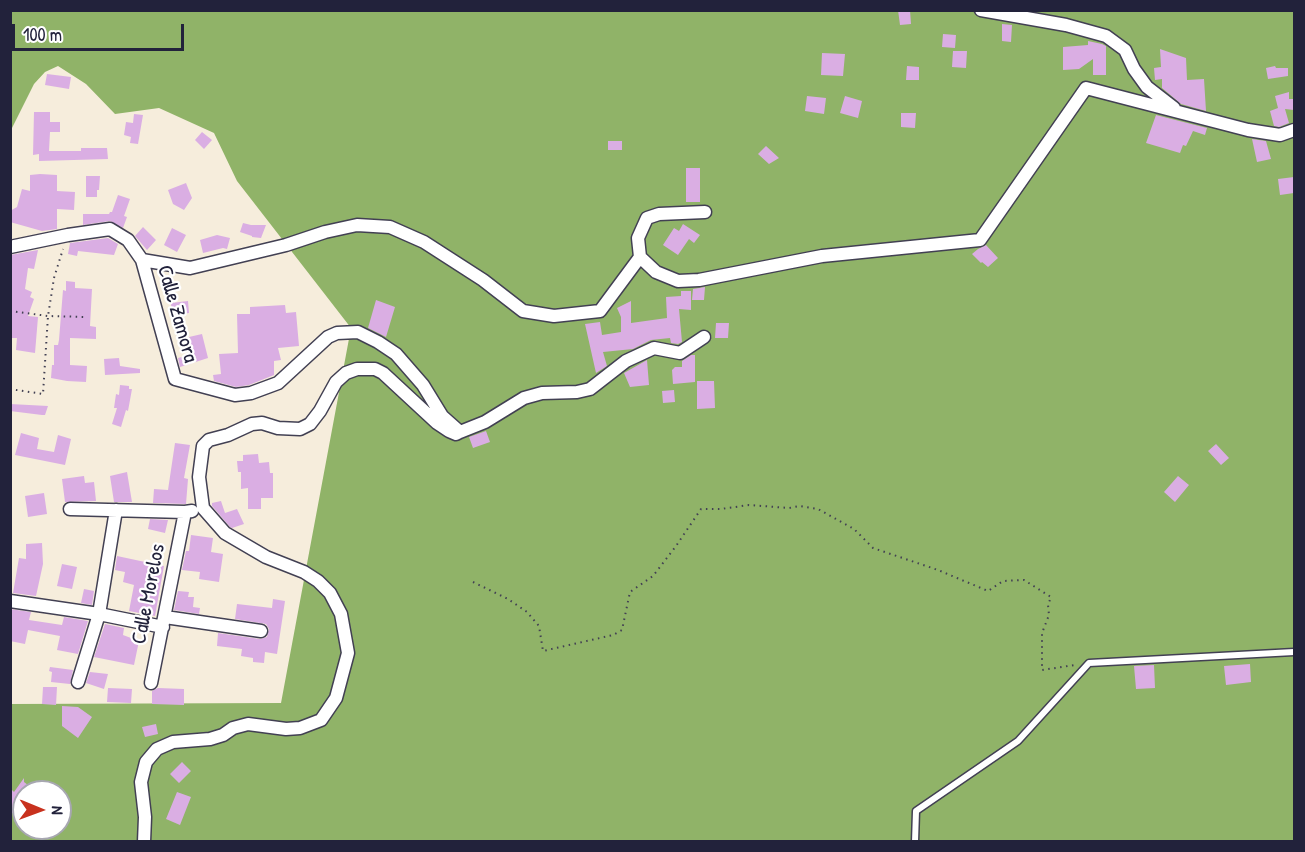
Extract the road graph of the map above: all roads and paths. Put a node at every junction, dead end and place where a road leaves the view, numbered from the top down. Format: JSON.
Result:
{"nodes":[{"id":1,"x":981,"y":10,"type":"edge"},
{"id":2,"x":1180,"y":112,"type":"junction"},
{"id":3,"x":1294,"y":130,"type":"edge"},
{"id":4,"x":705,"y":212,"type":"dead end"},
{"id":5,"x":68,"y":235,"type":"junction"},
{"id":6,"x":10,"y":248,"type":"edge"},
{"id":7,"x":640,"y":256,"type":"junction"},
{"id":8,"x":142,"y":260,"type":"junction"},
{"id":9,"x":10,"y":312,"type":"edge"},
{"id":10,"x":48,"y":316,"type":"junction"},
{"id":11,"x":86,"y":317,"type":"dead end"},
{"id":12,"x":704,"y":337,"type":"dead end"},
{"id":13,"x":10,"y":389,"type":"edge"},
{"id":14,"x":460,"y":432,"type":"junction"},
{"id":15,"x":203,"y":508,"type":"junction"},
{"id":16,"x":70,"y":509,"type":"dead end"},
{"id":17,"x":116,"y":510,"type":"junction"},
{"id":18,"x":185,"y":512,"type":"junction"},
{"id":19,"x":473,"y":582,"type":"dead end"},
{"id":20,"x":10,"y":601,"type":"edge"},
{"id":21,"x":99,"y":614,"type":"junction"},
{"id":22,"x":164,"y":622,"type":"junction"},
{"id":23,"x":261,"y":631,"type":"dead end"},
{"id":24,"x":1294,"y":652,"type":"edge"},
{"id":25,"x":1089,"y":663,"type":"junction"},
{"id":26,"x":78,"y":682,"type":"dead end"},
{"id":27,"x":151,"y":683,"type":"dead end"},
{"id":28,"x":144,"y":842,"type":"edge"},
{"id":29,"x":915,"y":842,"type":"edge"}],
"edges":[{"from":1,"to":2,"type":"street"},
{"from":2,"to":3,"type":"street"},
{"from":2,"to":7,"type":"street"},
{"from":4,"to":7,"type":"street"},
{"from":5,"to":6,"type":"street","name":"Calle Zamora"},
{"from":5,"to":8,"type":"street","name":"Calle Zamora"},
{"from":5,"to":10,"type":"path"},
{"from":7,"to":8,"type":"street","name":"Calle Zamora"},
{"from":8,"to":14,"type":"street","name":"Calle Zamora"},
{"from":9,"to":10,"type":"path"},
{"from":10,"to":11,"type":"path"},
{"from":10,"to":13,"type":"path"},
{"from":12,"to":14,"type":"street"},
{"from":14,"to":15,"type":"street"},
{"from":15,"to":18,"type":"street"},
{"from":15,"to":28,"type":"street"},
{"from":16,"to":17,"type":"street"},
{"from":17,"to":18,"type":"street"},
{"from":17,"to":21,"type":"street"},
{"from":18,"to":22,"type":"street","name":"Calle Morelos"},
{"from":19,"to":25,"type":"path"},
{"from":20,"to":21,"type":"street"},
{"from":21,"to":22,"type":"street"},
{"from":21,"to":26,"type":"street"},
{"from":22,"to":23,"type":"street"},
{"from":22,"to":27,"type":"street","name":"Calle Morelos"},
{"from":24,"to":25,"type":"lane"},
{"from":25,"to":29,"type":"lane"}]}
